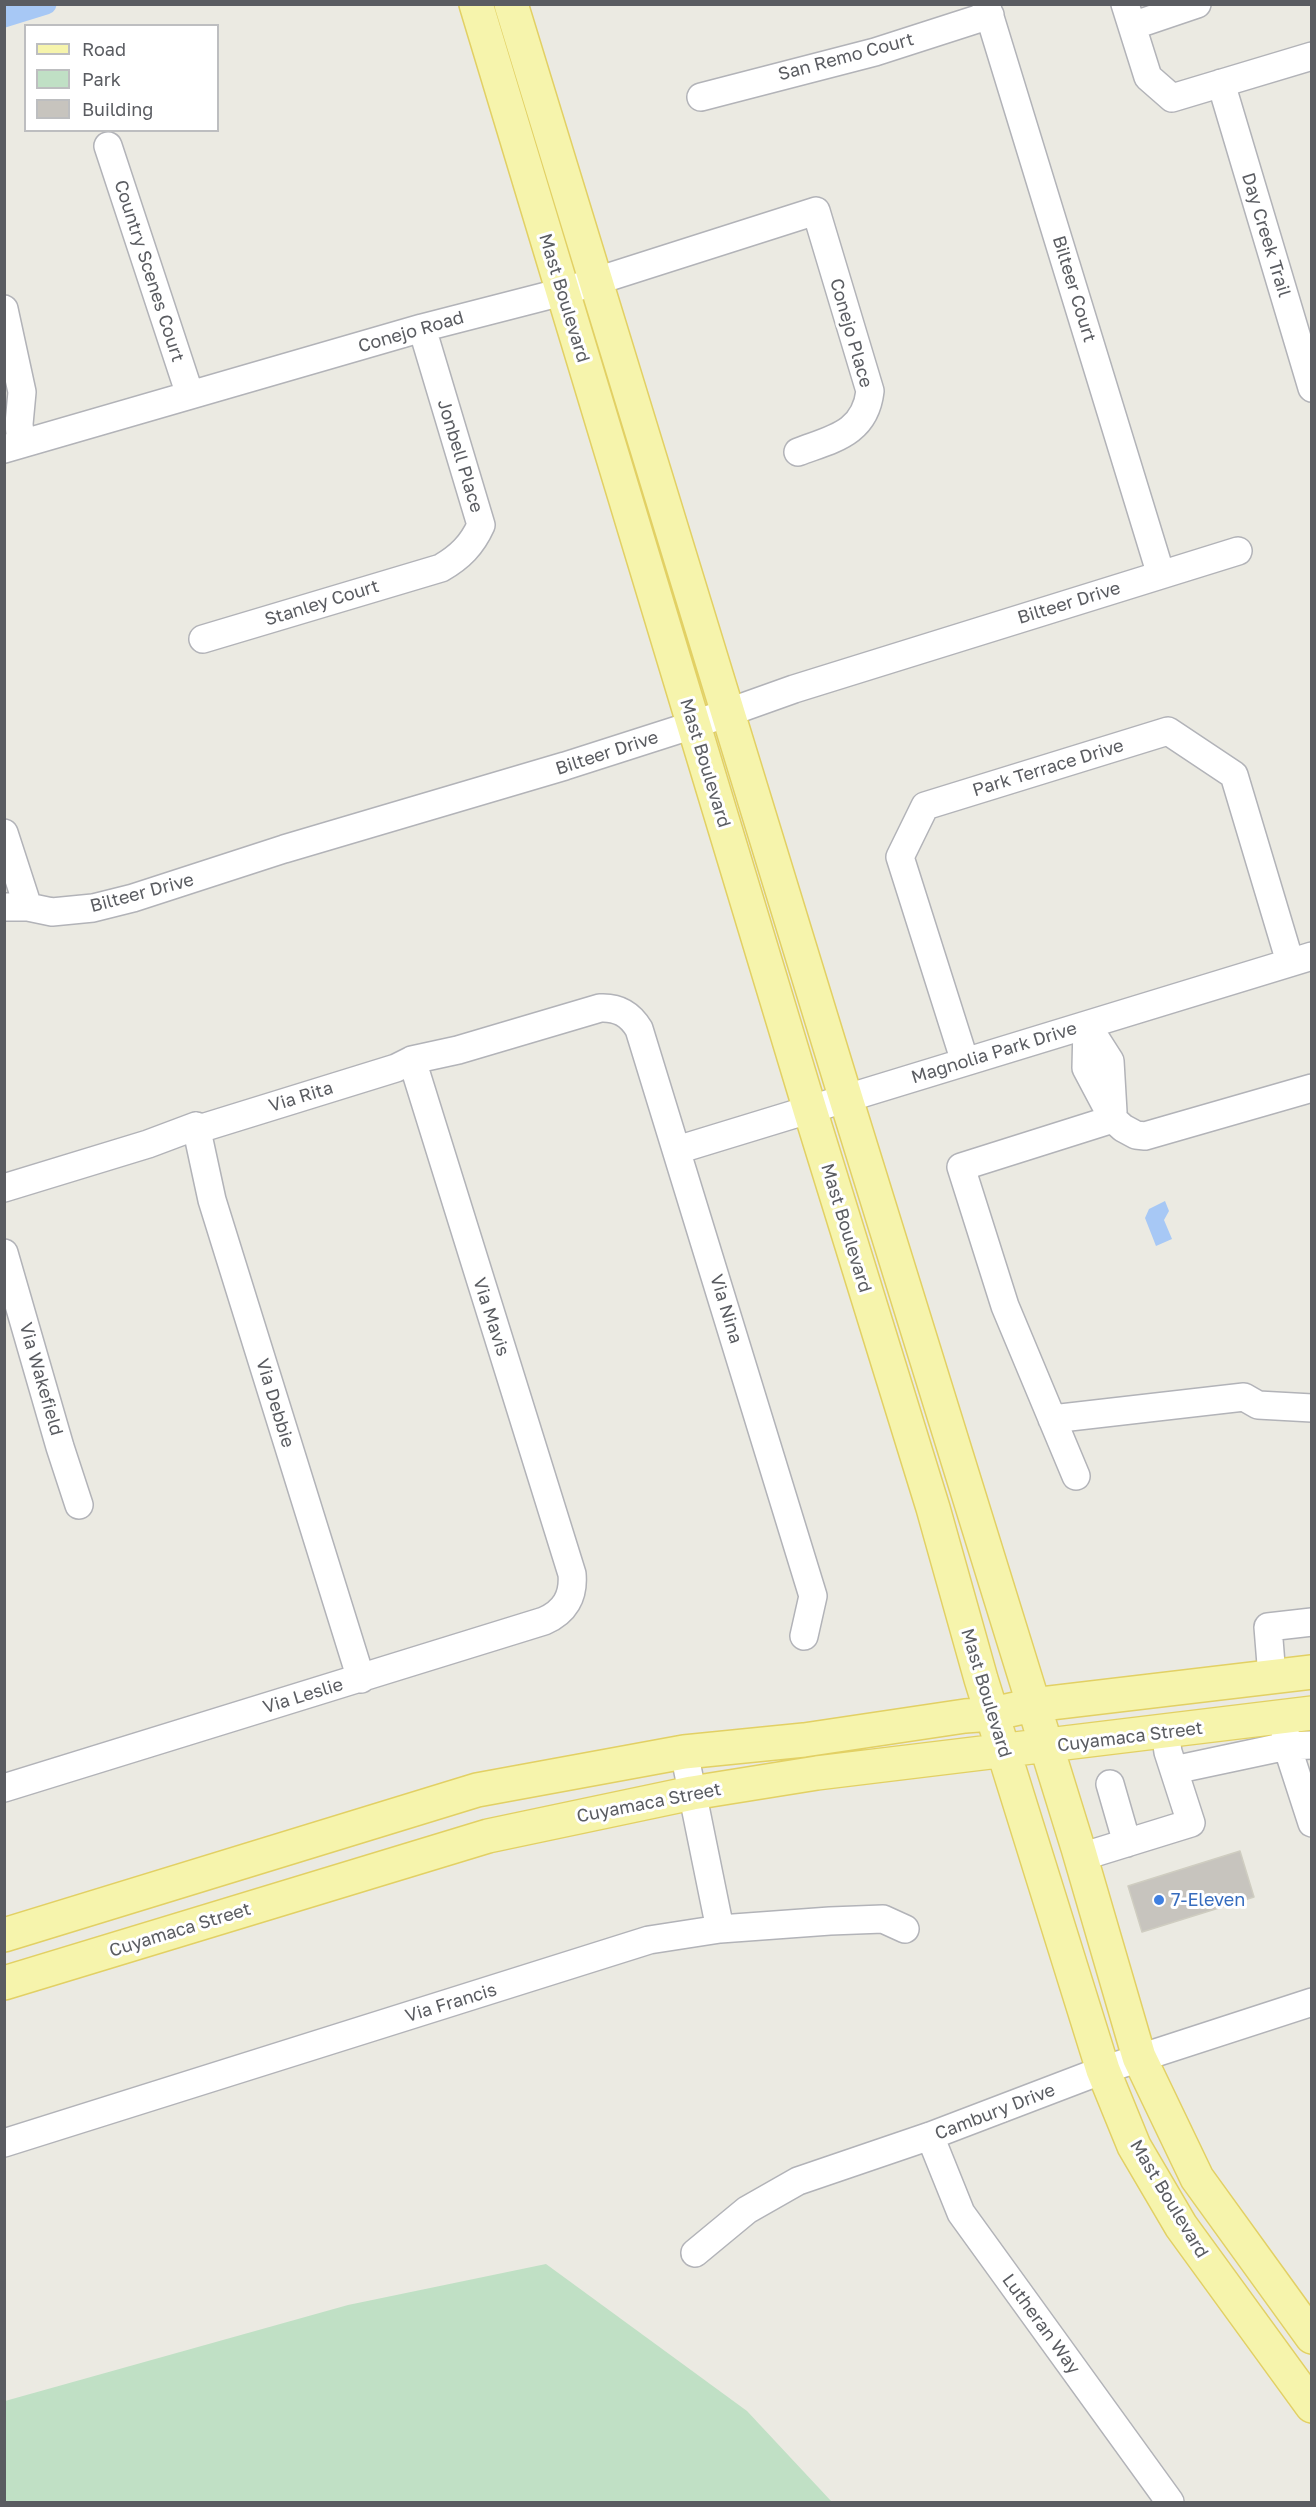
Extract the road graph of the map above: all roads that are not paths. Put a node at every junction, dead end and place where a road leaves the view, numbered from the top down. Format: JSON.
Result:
{"nodes":[{"id":1,"x":476,"y":4,"type":"edge"},
{"id":2,"x":511,"y":4,"type":"edge"},
{"id":3,"x":1197,"y":4,"type":"edge"},
{"id":4,"x":988,"y":10,"type":"edge"},
{"id":5,"x":1128,"y":15,"type":"edge"},
{"id":6,"x":1311,"y":56,"type":"edge"},
{"id":7,"x":1221,"y":83,"type":"junction"},
{"id":8,"x":701,"y":97,"type":"dead end"},
{"id":9,"x":108,"y":146,"type":"dead end"},
{"id":10,"x":816,"y":211,"type":"joint"},
{"id":11,"x":596,"y":281,"type":"junction"},
{"id":12,"x":562,"y":292,"type":"junction"},
{"id":13,"x":4,"y":309,"type":"edge"},
{"id":14,"x":422,"y":328,"type":"junction"},
{"id":15,"x":1311,"y":388,"type":"edge"},
{"id":16,"x":190,"y":395,"type":"junction"},
{"id":17,"x":13,"y":447,"type":"edge"},
{"id":18,"x":798,"y":452,"type":"dead end"},
{"id":19,"x":1238,"y":551,"type":"dead end"},
{"id":20,"x":441,"y":568,"type":"joint"},
{"id":21,"x":1161,"y":574,"type":"junction"},
{"id":22,"x":203,"y":639,"type":"dead end"},
{"id":23,"x":727,"y":714,"type":"junction"},
{"id":24,"x":693,"y":725,"type":"junction"},
{"id":25,"x":4,"y":833,"type":"edge"},
{"id":26,"x":16,"y":907,"type":"edge"},
{"id":27,"x":1301,"y":959,"type":"edge"},
{"id":28,"x":600,"y":1008,"type":"joint"},
{"id":29,"x":1087,"y":1024,"type":"junction"},
{"id":30,"x":412,"y":1060,"type":"junction"},
{"id":31,"x":965,"y":1062,"type":"junction"},
{"id":32,"x":1311,"y":1088,"type":"edge"},
{"id":33,"x":846,"y":1099,"type":"junction"},
{"id":34,"x":810,"y":1110,"type":"junction"},
{"id":35,"x":1113,"y":1119,"type":"junction"},
{"id":36,"x":196,"y":1126,"type":"junction"},
{"id":37,"x":677,"y":1150,"type":"junction"},
{"id":38,"x":4,"y":1188,"type":"edge"},
{"id":39,"x":4,"y":1253,"type":"edge"},
{"id":40,"x":1311,"y":1408,"type":"edge"},
{"id":41,"x":1052,"y":1419,"type":"junction"},
{"id":42,"x":1076,"y":1476,"type":"dead end"},
{"id":43,"x":79,"y":1505,"type":"dead end"},
{"id":44,"x":572,"y":1574,"type":"joint"},
{"id":45,"x":1311,"y":1622,"type":"edge"},
{"id":46,"x":804,"y":1636,"type":"dead end"},
{"id":47,"x":1311,"y":1672,"type":"edge"},
{"id":48,"x":1272,"y":1677,"type":"junction"},
{"id":49,"x":361,"y":1679,"type":"junction"},
{"id":50,"x":1033,"y":1705,"type":"junction"},
{"id":51,"x":992,"y":1714,"type":"junction"},
{"id":52,"x":1298,"y":1730,"type":"edge"},
{"id":53,"x":1165,"y":1732,"type":"junction"},
{"id":54,"x":1047,"y":1747,"type":"junction"},
{"id":55,"x":684,"y":1752,"type":"junction"},
{"id":56,"x":1004,"y":1752,"type":"junction"},
{"id":57,"x":1174,"y":1770,"type":"junction"},
{"id":58,"x":1110,"y":1784,"type":"dead end"},
{"id":59,"x":4,"y":1788,"type":"edge"},
{"id":60,"x":692,"y":1793,"type":"junction"},
{"id":61,"x":1311,"y":1823,"type":"edge"},
{"id":62,"x":1128,"y":1842,"type":"junction"},
{"id":63,"x":1080,"y":1853,"type":"junction"},
{"id":64,"x":720,"y":1929,"type":"junction"},
{"id":65,"x":905,"y":1929,"type":"dead end"},
{"id":66,"x":4,"y":1935,"type":"edge"},
{"id":67,"x":4,"y":1983,"type":"edge"},
{"id":68,"x":1311,"y":2002,"type":"edge"},
{"id":69,"x":1139,"y":2057,"type":"junction"},
{"id":70,"x":1103,"y":2070,"type":"junction"},
{"id":71,"x":930,"y":2136,"type":"junction"},
{"id":72,"x":4,"y":2143,"type":"edge"},
{"id":73,"x":695,"y":2253,"type":"dead end"},
{"id":74,"x":1311,"y":2337,"type":"edge"},
{"id":75,"x":1311,"y":2406,"type":"edge"},
{"id":76,"x":1170,"y":2502,"type":"edge"}],
"edges":[{"from":1,"to":12,"type":"main road","name":"Mast Boulevard"},
{"from":2,"to":11,"type":"main road","name":"Mast Boulevard"},
{"from":3,"to":5,"type":"street"},
{"from":4,"to":8,"type":"street","name":"San Remo Court"},
{"from":4,"to":21,"type":"street","name":"Bilteer Court"},
{"from":5,"to":7,"type":"street"},
{"from":6,"to":7,"type":"street"},
{"from":7,"to":15,"type":"street","name":"Day Creek Trail"},
{"from":9,"to":16,"type":"street","name":"Country Scenes Court"},
{"from":10,"to":11,"type":"street","name":"Conejo Road"},
{"from":10,"to":18,"type":"street","name":"Conejo Place"},
{"from":11,"to":12,"type":"street","name":"Conejo Road"},
{"from":11,"to":23,"type":"main road","name":"Mast Boulevard"},
{"from":12,"to":14,"type":"street","name":"Conejo Road"},
{"from":12,"to":24,"type":"main road","name":"Mast Boulevard"},
{"from":13,"to":17,"type":"street"},
{"from":14,"to":16,"type":"street","name":"Conejo Road"},
{"from":14,"to":20,"type":"street","name":"Jonbell Place"},
{"from":16,"to":17,"type":"street","name":"Conejo Road"},
{"from":19,"to":21,"type":"street","name":"Bilteer Drive"},
{"from":20,"to":22,"type":"street","name":"Stanley Court"},
{"from":21,"to":23,"type":"street","name":"Bilteer Drive"},
{"from":23,"to":24,"type":"street","name":"Bilteer Drive"},
{"from":23,"to":33,"type":"main road","name":"Mast Boulevard"},
{"from":24,"to":26,"type":"street","name":"Bilteer Drive"},
{"from":24,"to":34,"type":"main road","name":"Mast Boulevard"},
{"from":25,"to":26,"type":"street"},
{"from":27,"to":29,"type":"street","name":"Magnolia Park Drive"},
{"from":27,"to":31,"type":"street","name":"Park Terrace Drive"},
{"from":28,"to":30,"type":"street","name":"Via Rita"},
{"from":28,"to":37,"type":"street","name":"Via Nina"},
{"from":29,"to":31,"type":"street","name":"Magnolia Park Drive"},
{"from":29,"to":35,"type":"street"},
{"from":30,"to":36,"type":"street","name":"Via Rita"},
{"from":30,"to":44,"type":"street","name":"Via Mavis"},
{"from":31,"to":33,"type":"street","name":"Magnolia Park Drive"},
{"from":32,"to":35,"type":"street"},
{"from":33,"to":34,"type":"street","name":"Magnolia Park Drive"},
{"from":33,"to":50,"type":"main road","name":"Mast Boulevard"},
{"from":34,"to":37,"type":"street","name":"Magnolia Park Drive"},
{"from":34,"to":51,"type":"main road","name":"Mast Boulevard"},
{"from":35,"to":41,"type":"street"},
{"from":36,"to":38,"type":"street","name":"Via Rita"},
{"from":36,"to":49,"type":"street","name":"Via Debbie"},
{"from":37,"to":46,"type":"street","name":"Via Nina"},
{"from":39,"to":43,"type":"street","name":"Via Wakefield"},
{"from":40,"to":41,"type":"street"},
{"from":41,"to":42,"type":"street"},
{"from":44,"to":49,"type":"street","name":"Via Leslie"},
{"from":45,"to":48,"type":"street"},
{"from":47,"to":48,"type":"main road"},
{"from":48,"to":50,"type":"main road"},
{"from":49,"to":59,"type":"street","name":"Via Leslie"},
{"from":50,"to":51,"type":"main road"},
{"from":50,"to":54,"type":"main road","name":"Mast Boulevard"},
{"from":51,"to":55,"type":"main road"},
{"from":51,"to":56,"type":"main road","name":"Mast Boulevard"},
{"from":52,"to":53,"type":"main road","name":"Cuyamaca Street"},
{"from":52,"to":57,"type":"street"},
{"from":52,"to":61,"type":"street"},
{"from":53,"to":54,"type":"main road","name":"Cuyamaca Street"},
{"from":53,"to":57,"type":"street"},
{"from":54,"to":56,"type":"main road","name":"Cuyamaca Street"},
{"from":54,"to":63,"type":"main road","name":"Mast Boulevard"},
{"from":55,"to":60,"type":"street"},
{"from":55,"to":66,"type":"main road"},
{"from":56,"to":60,"type":"main road","name":"Cuyamaca Street"},
{"from":56,"to":70,"type":"main road","name":"Mast Boulevard"},
{"from":57,"to":62,"type":"street"},
{"from":58,"to":62,"type":"street"},
{"from":60,"to":64,"type":"street"},
{"from":60,"to":67,"type":"main road","name":"Cuyamaca Street"},
{"from":62,"to":63,"type":"street"},
{"from":63,"to":69,"type":"main road","name":"Mast Boulevard"},
{"from":64,"to":65,"type":"street","name":"Via Francis"},
{"from":64,"to":72,"type":"street","name":"Via Francis"},
{"from":68,"to":69,"type":"street","name":"Cambury Drive"},
{"from":69,"to":70,"type":"street","name":"Cambury Drive"},
{"from":69,"to":74,"type":"main road","name":"Mast Boulevard"},
{"from":70,"to":71,"type":"street","name":"Cambury Drive"},
{"from":70,"to":75,"type":"main road","name":"Mast Boulevard"},
{"from":71,"to":73,"type":"street","name":"Cambury Drive"},
{"from":71,"to":76,"type":"street","name":"Lutheran Way"}]}
